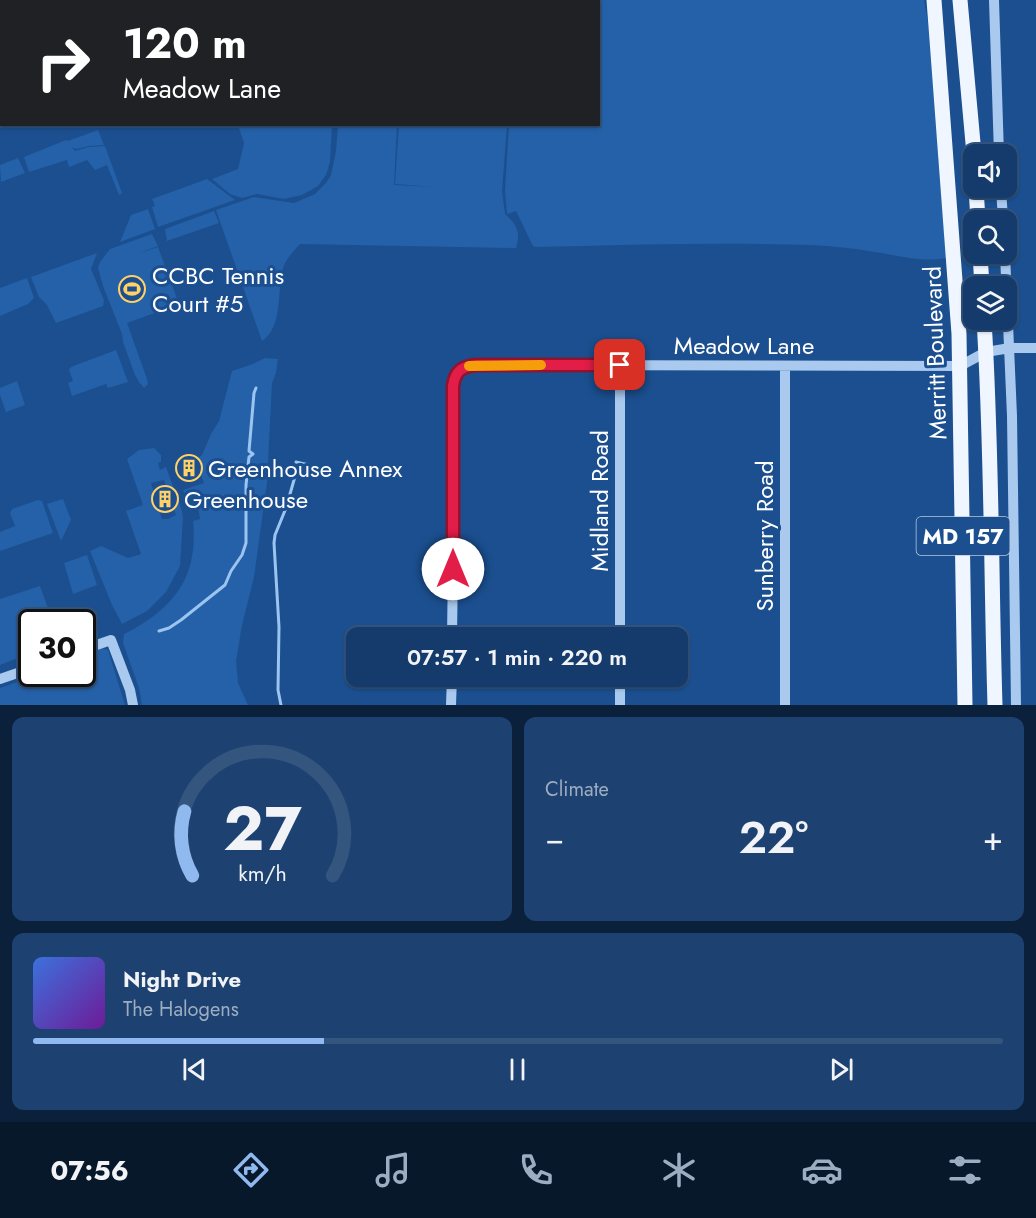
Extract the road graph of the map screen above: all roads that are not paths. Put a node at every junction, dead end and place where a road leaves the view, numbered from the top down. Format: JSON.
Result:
{"nodes":[{"id":1,"x":934,"y":0,"type":"edge"},
{"id":2,"x":960,"y":0,"type":"edge"},
{"id":3,"x":994,"y":0,"type":"edge"},
{"id":4,"x":973,"y":144,"type":"edge"},
{"id":5,"x":999,"y":144,"type":"edge"},
{"id":6,"x":1006,"y":264,"type":"edge"},
{"id":7,"x":985,"y":330,"type":"edge"},
{"id":8,"x":1010,"y":348,"type":"junction"},
{"id":9,"x":1036,"y":348,"type":"edge"},
{"id":10,"x":986,"y":352,"type":"junction"},
{"id":11,"x":620,"y":365,"type":"junction"},
{"id":12,"x":785,"y":366,"type":"junction"},
{"id":13,"x":960,"y":366,"type":"junction"},
{"id":14,"x":452,"y":627,"type":"edge"},
{"id":15,"x":620,"y":627,"type":"edge"},
{"id":16,"x":96,"y":645,"type":"edge"},
{"id":17,"x":18,"y":673,"type":"edge"},
{"id":18,"x":0,"y":679,"type":"edge"},
{"id":19,"x":452,"y":687,"type":"edge"},
{"id":20,"x":620,"y":687,"type":"edge"},
{"id":21,"x":133,"y":705,"type":"edge"},
{"id":22,"x":451,"y":705,"type":"edge"},
{"id":23,"x":620,"y":705,"type":"edge"},
{"id":24,"x":785,"y":705,"type":"edge"},
{"id":25,"x":965,"y":705,"type":"edge"},
{"id":26,"x":995,"y":705,"type":"edge"},
{"id":27,"x":1016,"y":705,"type":"edge"}],
"edges":[{"from":1,"to":13,"type":"main road","name":"Merritt Boulevard","number":"MD 157"},
{"from":2,"to":4,"type":"main road"},
{"from":3,"to":5,"type":"street"},
{"from":6,"to":8,"type":"street"},
{"from":7,"to":10,"type":"main road","number":"MD 157"},
{"from":8,"to":9,"type":"street"},
{"from":8,"to":10,"type":"street"},
{"from":8,"to":27,"type":"street"},
{"from":10,"to":13,"type":"street"},
{"from":10,"to":26,"type":"main road","number":"MD 157"},
{"from":11,"to":12,"type":"street","name":"Meadow Lane"},
{"from":11,"to":14,"type":"street","name":"Meadow Lane"},
{"from":11,"to":15,"type":"street","name":"Midland Road"},
{"from":12,"to":13,"type":"street","name":"Meadow Lane"},
{"from":12,"to":24,"type":"street","name":"Sunberry Road"},
{"from":13,"to":25,"type":"main road","name":"Merritt Boulevard","number":"MD 157"},
{"from":16,"to":21,"type":"street"},
{"from":17,"to":18,"type":"street"},
{"from":19,"to":22,"type":"street"},
{"from":20,"to":23,"type":"street"}]}
